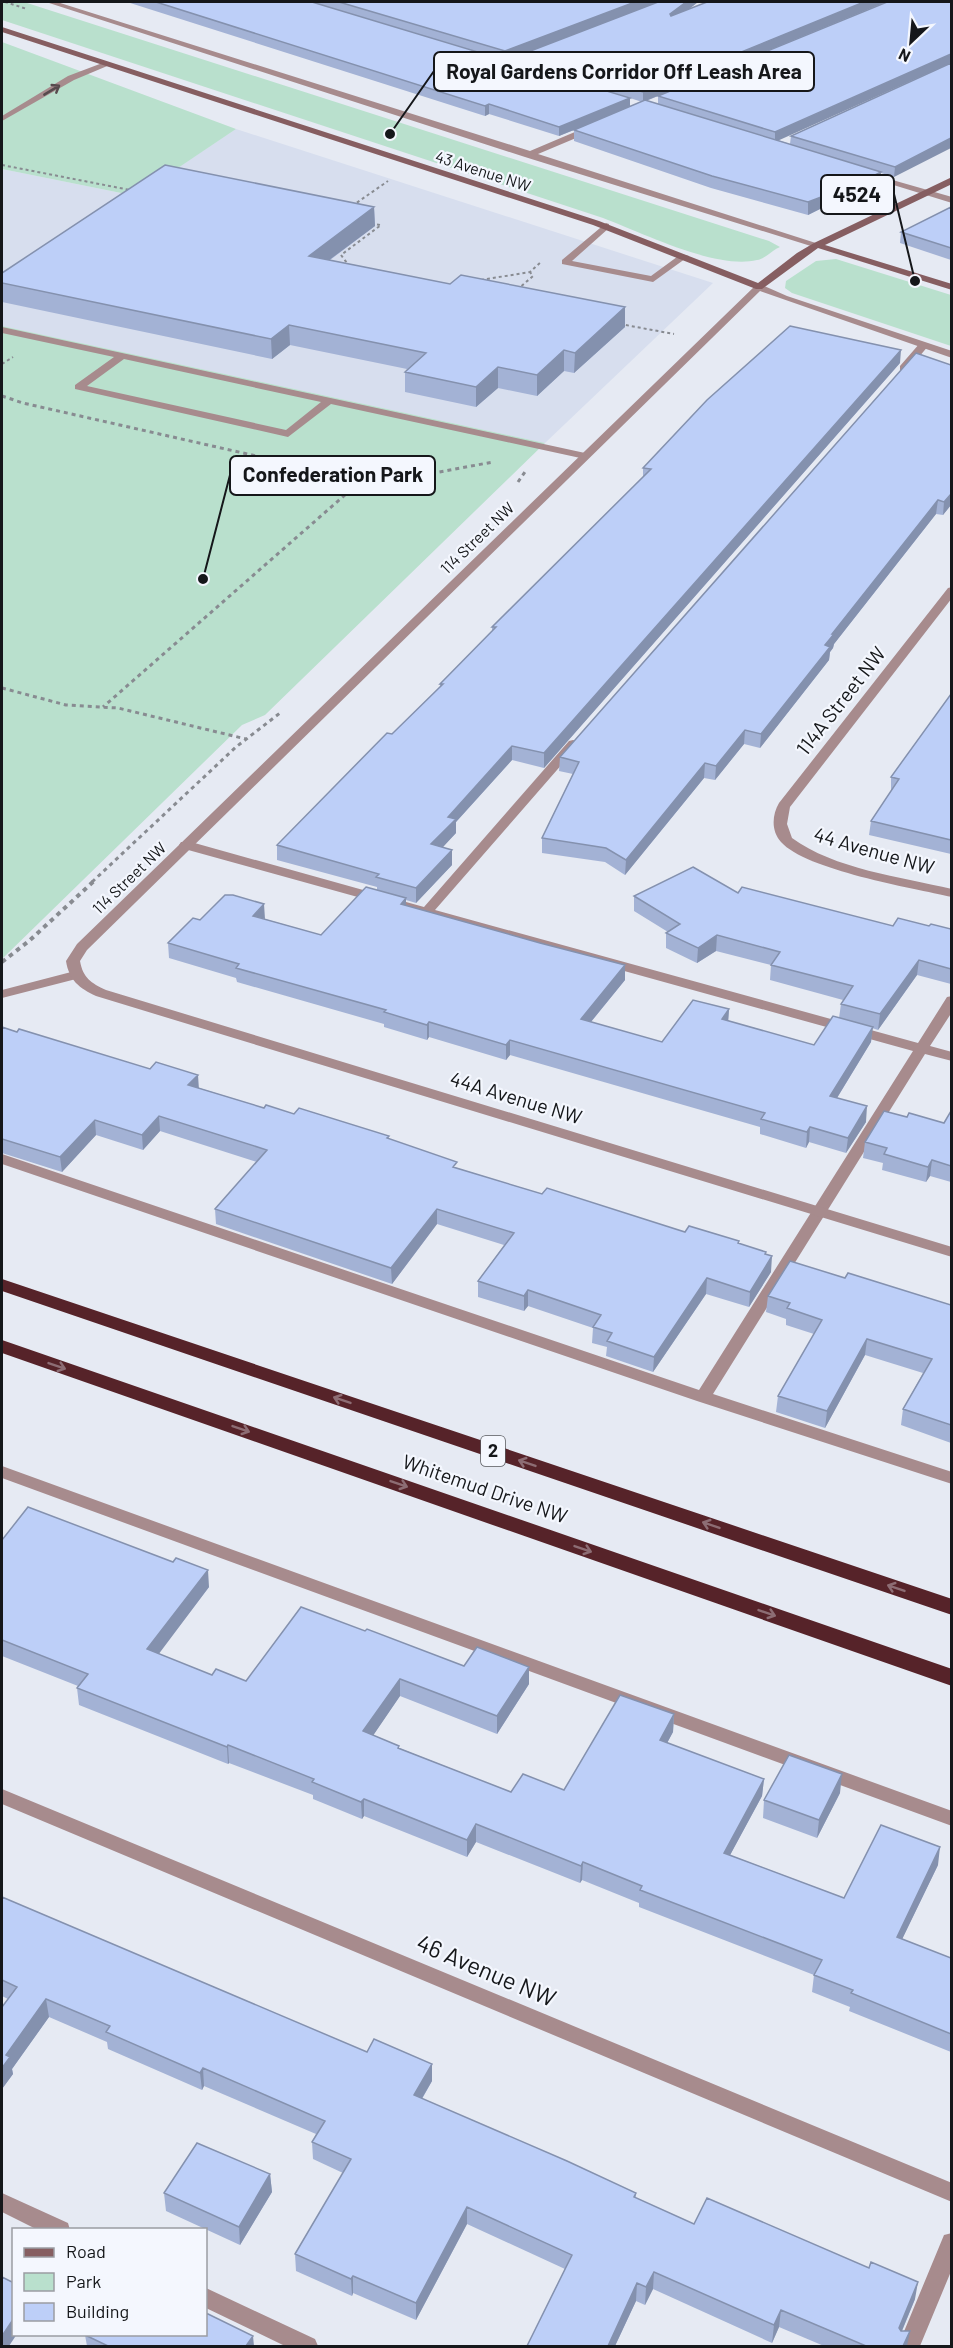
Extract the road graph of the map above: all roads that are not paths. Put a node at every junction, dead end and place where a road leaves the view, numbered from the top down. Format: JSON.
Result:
{"nodes":[{"id":1,"x":50,"y":2,"type":"edge"},
{"id":2,"x":4,"y":31,"type":"edge"},
{"id":3,"x":108,"y":64,"type":"junction"},
{"id":4,"x":2,"y":119,"type":"edge"},
{"id":5,"x":600,"y":124,"type":"edge"},
{"id":6,"x":528,"y":155,"type":"junction"},
{"id":7,"x":851,"y":170,"type":"edge"},
{"id":8,"x":951,"y":180,"type":"edge"},
{"id":9,"x":927,"y":192,"type":"junction"},
{"id":10,"x":951,"y":200,"type":"edge"},
{"id":11,"x":606,"y":226,"type":"junction"},
{"id":12,"x":817,"y":245,"type":"junction"},
{"id":13,"x":684,"y":256,"type":"junction"},
{"id":14,"x":759,"y":287,"type":"junction"},
{"id":15,"x":951,"y":287,"type":"edge"},
{"id":16,"x":2,"y":330,"type":"edge"},
{"id":17,"x":924,"y":345,"type":"junction"},
{"id":18,"x":951,"y":355,"type":"edge"},
{"id":19,"x":122,"y":356,"type":"junction"},
{"id":20,"x":893,"y":380,"type":"edge"},
{"id":21,"x":329,"y":401,"type":"junction"},
{"id":22,"x":585,"y":456,"type":"junction"},
{"id":23,"x":951,"y":590,"type":"edge"},
{"id":24,"x":578,"y":739,"type":"edge"},
{"id":25,"x":787,"y":841,"type":"joint"},
{"id":26,"x":186,"y":845,"type":"junction"},
{"id":27,"x":951,"y":893,"type":"edge"},
{"id":28,"x":428,"y":910,"type":"junction"},
{"id":29,"x":75,"y":975,"type":"junction"},
{"id":30,"x":2,"y":994,"type":"edge"},
{"id":31,"x":951,"y":1000,"type":"edge"},
{"id":32,"x":921,"y":1048,"type":"junction"},
{"id":33,"x":951,"y":1057,"type":"edge"},
{"id":34,"x":2,"y":1159,"type":"edge"},
{"id":35,"x":820,"y":1212,"type":"junction"},
{"id":36,"x":951,"y":1252,"type":"edge"},
{"id":37,"x":2,"y":1285,"type":"edge"},
{"id":38,"x":2,"y":1347,"type":"edge"},
{"id":39,"x":703,"y":1397,"type":"junction"},
{"id":40,"x":2,"y":1472,"type":"edge"},
{"id":41,"x":951,"y":1478,"type":"edge"},
{"id":42,"x":951,"y":1607,"type":"edge"},
{"id":43,"x":951,"y":1678,"type":"edge"},
{"id":44,"x":2,"y":1796,"type":"edge"},
{"id":45,"x":951,"y":1819,"type":"edge"},
{"id":46,"x":951,"y":2193,"type":"edge"},
{"id":47,"x":2,"y":2202,"type":"edge"},
{"id":48,"x":58,"y":2228,"type":"edge"},
{"id":49,"x":951,"y":2242,"type":"edge"},
{"id":50,"x":207,"y":2298,"type":"edge"},
{"id":51,"x":307,"y":2346,"type":"edge"},
{"id":52,"x":909,"y":2346,"type":"edge"}],
"edges":[{"from":1,"to":6,"type":"street","name":"43 Avenue NW"},
{"from":2,"to":3,"type":"street","name":"43 Avenue NW"},
{"from":4,"to":3,"type":"street","one_way":true},
{"from":3,"to":11,"type":"street","name":"43 Avenue NW"},
{"from":5,"to":6,"type":"street"},
{"from":6,"to":12,"type":"street","name":"43 Avenue NW"},
{"from":7,"to":9,"type":"street"},
{"from":8,"to":9,"type":"street","name":"114 Street NW"},
{"from":9,"to":10,"type":"street"},
{"from":9,"to":12,"type":"street","name":"114 Street NW"},
{"from":11,"to":13,"type":"street","name":"43 Avenue NW"},
{"from":11,"to":13,"type":"street"},
{"from":12,"to":14,"type":"street","name":"114 Street NW"},
{"from":12,"to":15,"type":"street","name":"43 Avenue NW"},
{"from":13,"to":14,"type":"street","name":"43 Avenue NW"},
{"from":14,"to":17,"type":"street","name":"43 Avenue NW"},
{"from":14,"to":22,"type":"street","name":"114 Street NW"},
{"from":16,"to":19,"type":"street"},
{"from":17,"to":18,"type":"street","name":"43 Avenue NW"},
{"from":17,"to":20,"type":"street"},
{"from":19,"to":21,"type":"street"},
{"from":19,"to":21,"type":"street"},
{"from":21,"to":22,"type":"street"},
{"from":22,"to":26,"type":"street","name":"114 Street NW"},
{"from":23,"to":25,"type":"street","name":"114A Street NW"},
{"from":24,"to":28,"type":"street"},
{"from":25,"to":27,"type":"street","name":"44 Avenue NW"},
{"from":26,"to":28,"type":"street"},
{"from":26,"to":29,"type":"street","name":"114 Street NW"},
{"from":28,"to":32,"type":"street"},
{"from":29,"to":30,"type":"street"},
{"from":29,"to":35,"type":"street","name":"44A Avenue NW"},
{"from":31,"to":32,"type":"street"},
{"from":32,"to":33,"type":"street"},
{"from":32,"to":35,"type":"street"},
{"from":34,"to":39,"type":"street"},
{"from":35,"to":36,"type":"street","name":"44A Avenue NW"},
{"from":35,"to":39,"type":"street"},
{"from":42,"to":37,"type":"highway","name":"Whitemud Drive NW","number":"2","one_way":true},
{"from":38,"to":43,"type":"highway","name":"Whitemud Drive NW","one_way":true},
{"from":39,"to":41,"type":"street"},
{"from":40,"to":45,"type":"street"},
{"from":44,"to":46,"type":"street","name":"46 Avenue NW"},
{"from":47,"to":48,"type":"street"},
{"from":49,"to":52,"type":"street"},
{"from":50,"to":51,"type":"street"}]}
